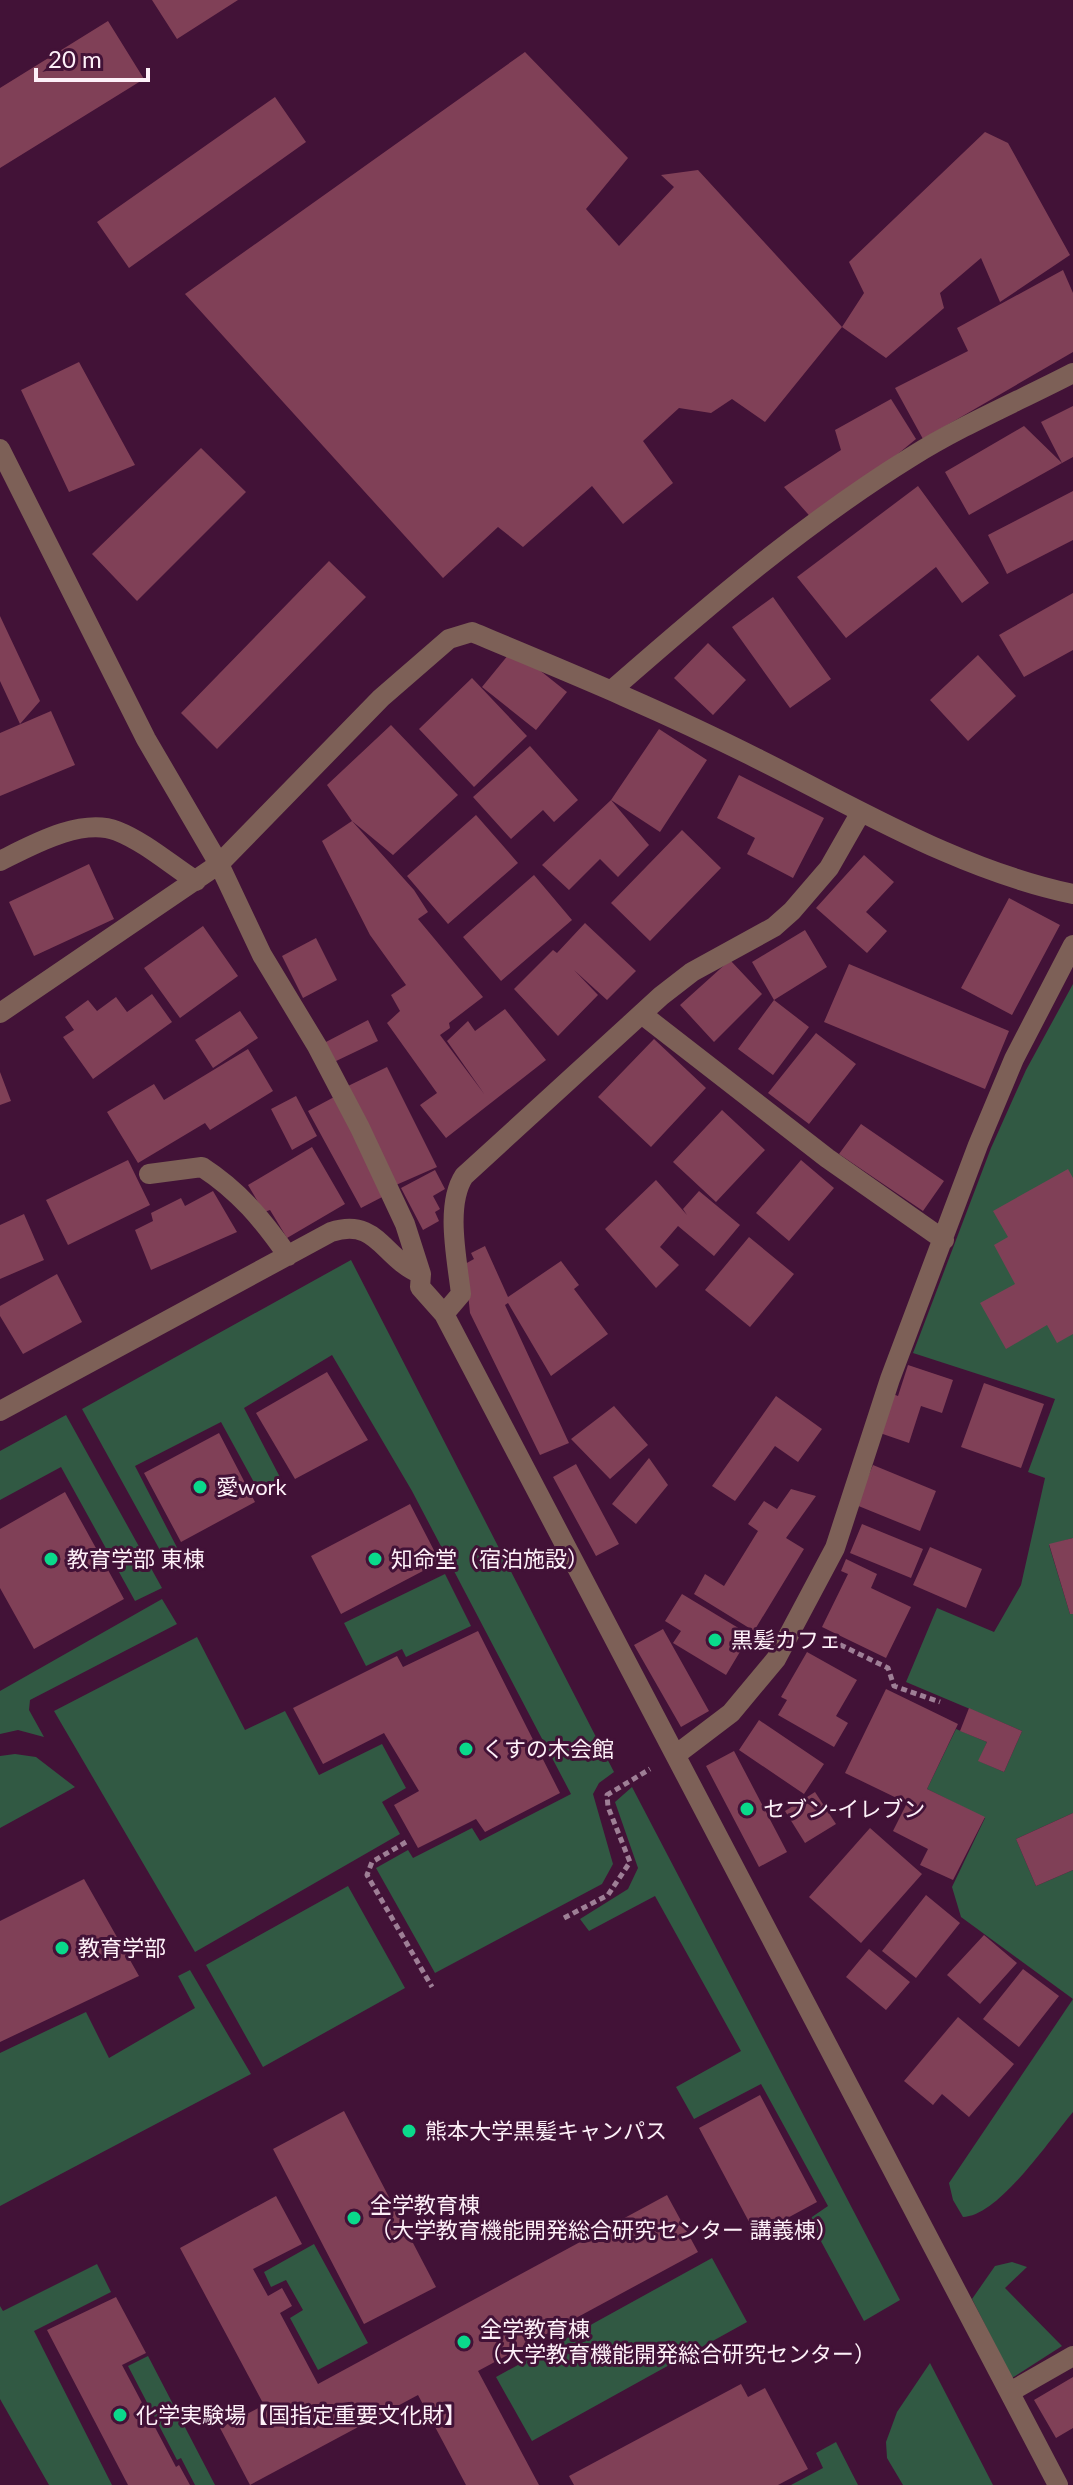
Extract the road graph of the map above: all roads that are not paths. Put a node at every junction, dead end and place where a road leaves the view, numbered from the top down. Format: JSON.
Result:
{"nodes":[{"id":1,"x":1073,"y":373,"type":"edge"},
{"id":2,"x":0,"y":449,"type":"edge"},
{"id":3,"x":613,"y":689,"type":"junction"},
{"id":4,"x":861,"y":812,"type":"junction"},
{"id":5,"x":0,"y":861,"type":"edge"},
{"id":6,"x":219,"y":864,"type":"junction"},
{"id":7,"x":196,"y":881,"type":"junction"},
{"id":8,"x":1073,"y":894,"type":"edge"},
{"id":9,"x":1073,"y":945,"type":"edge"},
{"id":10,"x":0,"y":1013,"type":"edge"},
{"id":11,"x":643,"y":1015,"type":"junction"},
{"id":12,"x":149,"y":1174,"type":"dead end"},
{"id":13,"x":944,"y":1240,"type":"junction"},
{"id":14,"x":288,"y":1256,"type":"junction"},
{"id":15,"x":421,"y":1274,"type":"junction"},
{"id":16,"x":444,"y":1314,"type":"junction"},
{"id":17,"x":0,"y":1411,"type":"edge"},
{"id":18,"x":677,"y":1754,"type":"junction"},
{"id":19,"x":1073,"y":2356,"type":"edge"},
{"id":20,"x":1010,"y":2392,"type":"junction"},
{"id":21,"x":1058,"y":2485,"type":"edge"}],
"edges":[{"from":1,"to":3,"type":"street"},
{"from":2,"to":6,"type":"street"},
{"from":3,"to":4,"type":"street"},
{"from":3,"to":6,"type":"street"},
{"from":4,"to":8,"type":"street"},
{"from":4,"to":11,"type":"street"},
{"from":5,"to":7,"type":"street"},
{"from":6,"to":7,"type":"street"},
{"from":6,"to":15,"type":"street"},
{"from":7,"to":10,"type":"street"},
{"from":9,"to":13,"type":"street"},
{"from":11,"to":13,"type":"street"},
{"from":11,"to":16,"type":"street"},
{"from":12,"to":14,"type":"street"},
{"from":13,"to":18,"type":"street"},
{"from":14,"to":15,"type":"street"},
{"from":14,"to":17,"type":"street"},
{"from":15,"to":16,"type":"street"},
{"from":16,"to":18,"type":"street"},
{"from":18,"to":20,"type":"street"},
{"from":19,"to":20,"type":"street"},
{"from":20,"to":21,"type":"street"}]}
